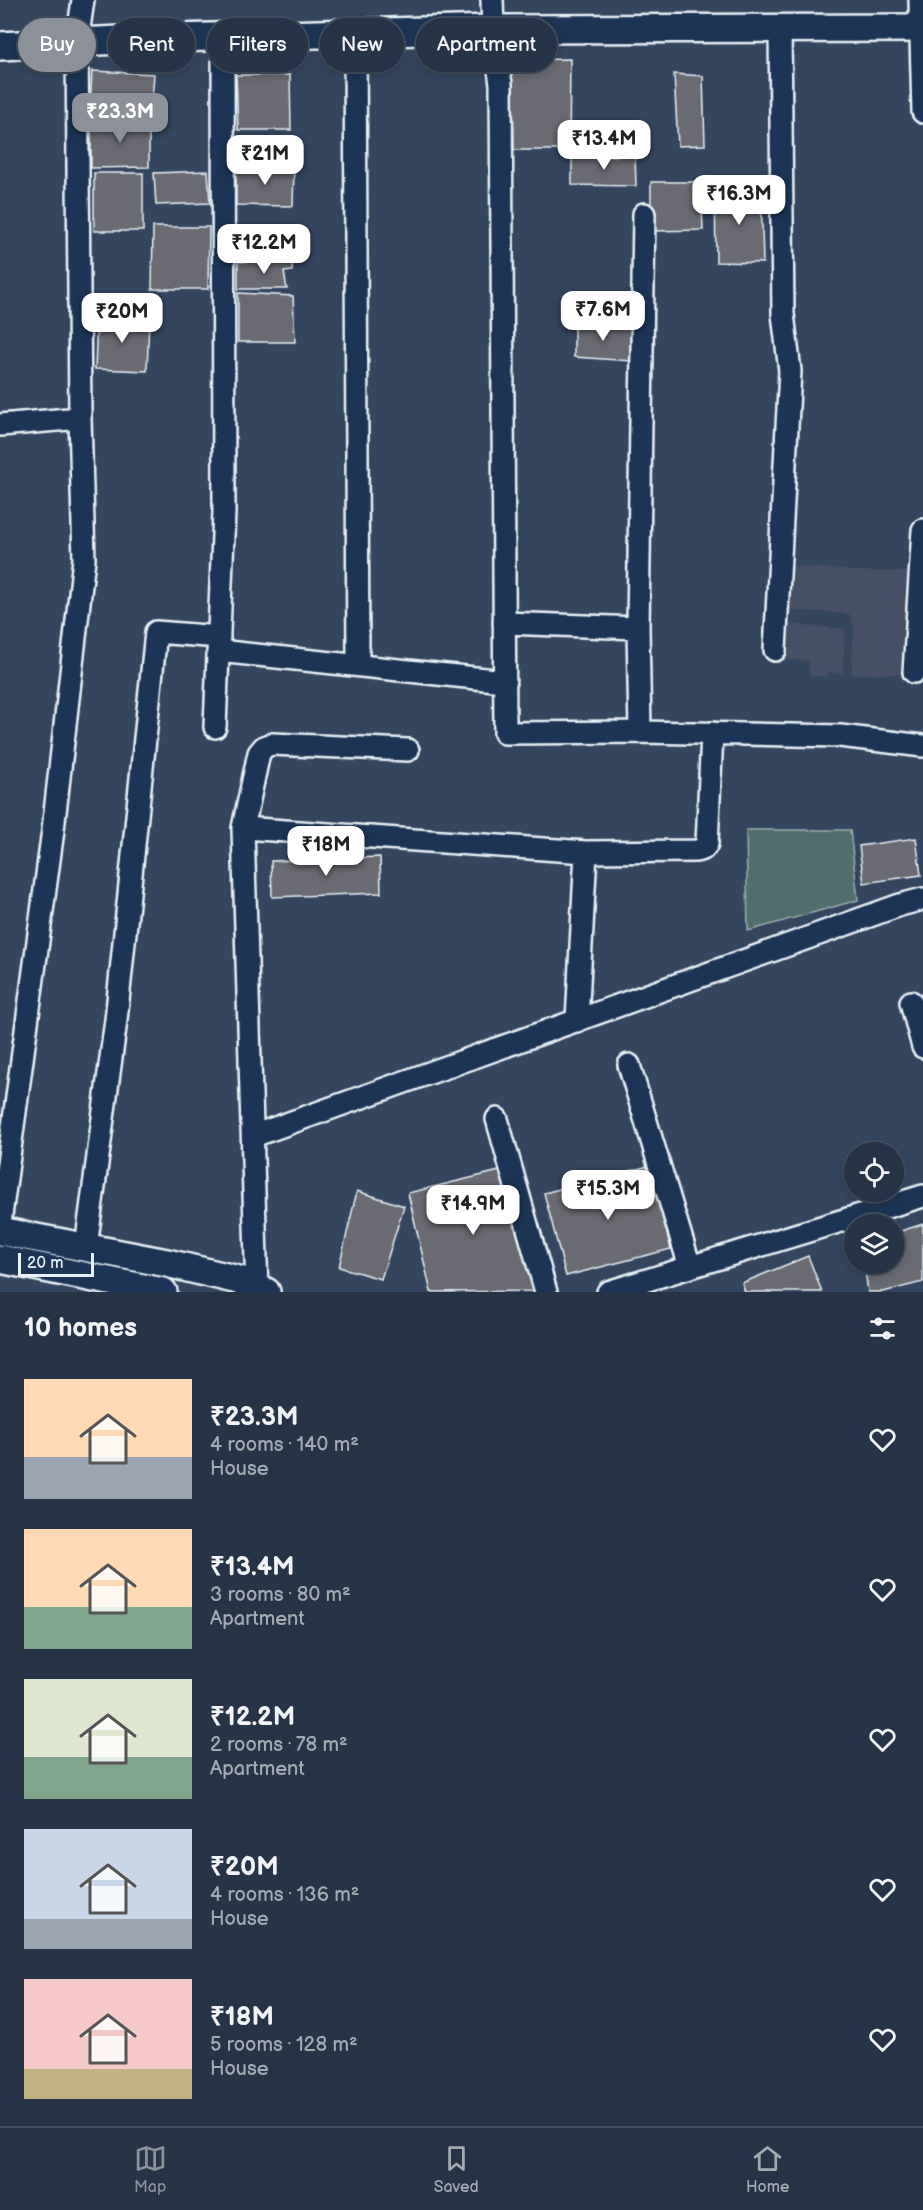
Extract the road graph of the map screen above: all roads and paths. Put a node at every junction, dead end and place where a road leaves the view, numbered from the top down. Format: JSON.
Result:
{"nodes":[{"id":1,"x":83,"y":0,"type":"edge"},
{"id":2,"x":492,"y":0,"type":"edge"},
{"id":3,"x":920,"y":0,"type":"edge"},
{"id":4,"x":80,"y":18,"type":"edge"},
{"id":5,"x":493,"y":18,"type":"edge"},
{"id":6,"x":780,"y":28,"type":"junction"},
{"id":7,"x":921,"y":28,"type":"edge"},
{"id":8,"x":557,"y":29,"type":"edge"},
{"id":9,"x":207,"y":38,"type":"edge"},
{"id":10,"x":96,"y":41,"type":"edge"},
{"id":11,"x":18,"y":45,"type":"edge"},
{"id":12,"x":0,"y":46,"type":"edge"},
{"id":13,"x":77,"y":72,"type":"edge"},
{"id":14,"x":223,"y":72,"type":"edge"},
{"id":15,"x":355,"y":72,"type":"edge"},
{"id":16,"x":499,"y":72,"type":"edge"},
{"id":17,"x":923,"y":112,"type":"edge"},
{"id":18,"x":644,"y":214,"type":"dead end"},
{"id":19,"x":80,"y":418,"type":"junction"},
{"id":20,"x":0,"y":425,"type":"edge"},
{"id":21,"x":923,"y":531,"type":"edge"},
{"id":22,"x":504,"y":623,"type":"junction"},
{"id":23,"x":638,"y":628,"type":"junction"},
{"id":24,"x":218,"y":644,"type":"junction"},
{"id":25,"x":775,"y":650,"type":"dead end"},
{"id":26,"x":358,"y":665,"type":"junction"},
{"id":27,"x":914,"y":672,"type":"dead end"},
{"id":28,"x":504,"y":681,"type":"junction"},
{"id":29,"x":215,"y":727,"type":"dead end"},
{"id":30,"x":640,"y":732,"type":"junction"},
{"id":31,"x":712,"y":733,"type":"junction"},
{"id":32,"x":923,"y":746,"type":"edge"},
{"id":33,"x":408,"y":750,"type":"dead end"},
{"id":34,"x":243,"y":828,"type":"junction"},
{"id":35,"x":586,"y":852,"type":"junction"},
{"id":36,"x":923,"y":898,"type":"edge"},
{"id":37,"x":911,"y":1002,"type":"dead end"},
{"id":38,"x":577,"y":1021,"type":"junction"},
{"id":39,"x":923,"y":1047,"type":"edge"},
{"id":40,"x":629,"y":1065,"type":"dead end"},
{"id":41,"x":497,"y":1119,"type":"dead end"},
{"id":42,"x":253,"y":1136,"type":"junction"},
{"id":43,"x":923,"y":1196,"type":"edge"},
{"id":44,"x":0,"y":1223,"type":"edge"},
{"id":45,"x":0,"y":1231,"type":"edge"},
{"id":46,"x":86,"y":1247,"type":"junction"},
{"id":47,"x":0,"y":1259,"type":"edge"},
{"id":48,"x":690,"y":1267,"type":"junction"},
{"id":49,"x":260,"y":1290,"type":"edge"},
{"id":50,"x":163,"y":1292,"type":"edge"},
{"id":51,"x":546,"y":1292,"type":"edge"},
{"id":52,"x":608,"y":1292,"type":"edge"}],
"edges":[{"from":1,"to":4,"type":"street"},
{"from":2,"to":5,"type":"street"},
{"from":3,"to":7,"type":"street"},
{"from":6,"to":7,"type":"street"},
{"from":6,"to":8,"type":"street"},
{"from":6,"to":25,"type":"street"},
{"from":7,"to":17,"type":"street"},
{"from":9,"to":10,"type":"street"},
{"from":11,"to":12,"type":"street"},
{"from":13,"to":19,"type":"street"},
{"from":14,"to":24,"type":"street"},
{"from":15,"to":26,"type":"street"},
{"from":16,"to":22,"type":"street"},
{"from":18,"to":23,"type":"street"},
{"from":19,"to":20,"type":"street"},
{"from":19,"to":44,"type":"street"},
{"from":21,"to":27,"type":"street"},
{"from":22,"to":23,"type":"street"},
{"from":22,"to":28,"type":"street"},
{"from":23,"to":30,"type":"street"},
{"from":24,"to":26,"type":"street"},
{"from":24,"to":29,"type":"street"},
{"from":24,"to":46,"type":"street"},
{"from":26,"to":28,"type":"street"},
{"from":28,"to":30,"type":"street"},
{"from":30,"to":31,"type":"street"},
{"from":31,"to":32,"type":"street"},
{"from":31,"to":35,"type":"street"},
{"from":33,"to":34,"type":"street"},
{"from":34,"to":35,"type":"street"},
{"from":34,"to":42,"type":"street"},
{"from":35,"to":38,"type":"street"},
{"from":36,"to":38,"type":"street"},
{"from":37,"to":39,"type":"street"},
{"from":38,"to":42,"type":"street"},
{"from":40,"to":48,"type":"street"},
{"from":41,"to":51,"type":"street"},
{"from":42,"to":49,"type":"street"},
{"from":43,"to":48,"type":"street"},
{"from":45,"to":46,"type":"street"},
{"from":46,"to":49,"type":"street"},
{"from":47,"to":50,"type":"street"},
{"from":48,"to":52,"type":"street"}]}
